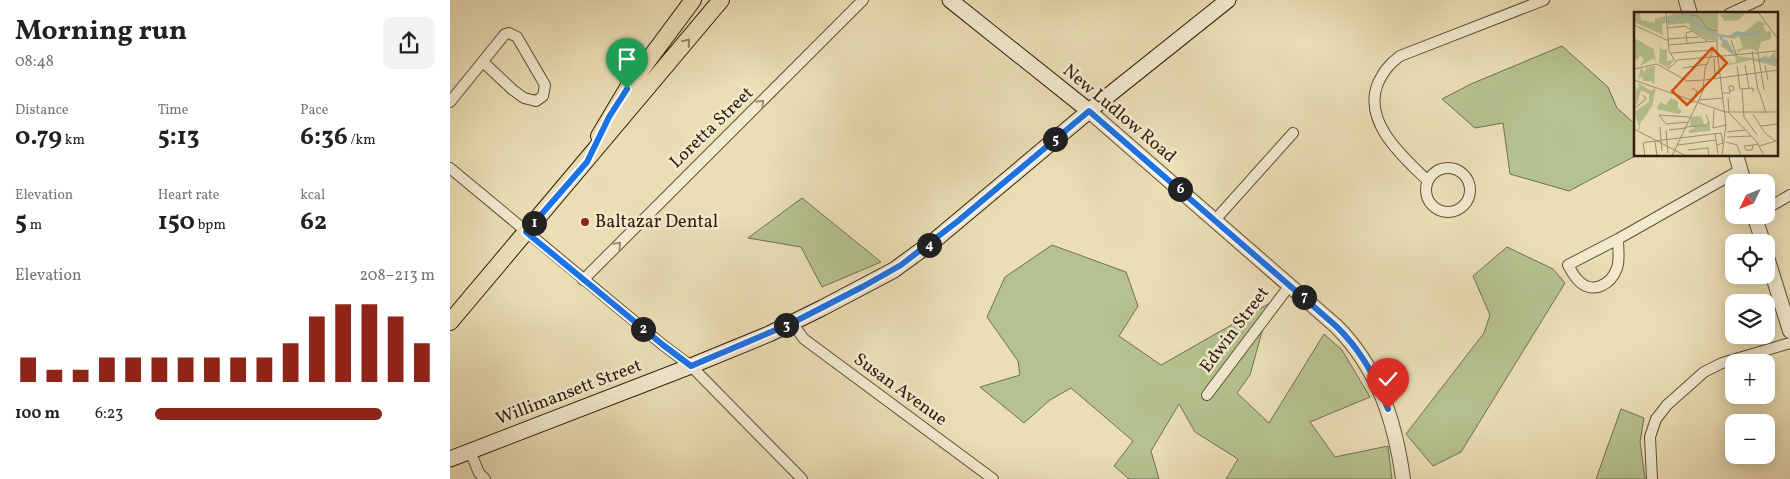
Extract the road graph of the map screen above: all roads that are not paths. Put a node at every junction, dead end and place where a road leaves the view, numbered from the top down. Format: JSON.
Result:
{"nodes":[{"id":1,"x":692,"y":0,"type":"edge"},
{"id":2,"x":721,"y":0,"type":"edge"},
{"id":3,"x":863,"y":0,"type":"edge"},
{"id":4,"x":950,"y":0,"type":"edge"},
{"id":5,"x":1228,"y":0,"type":"edge"},
{"id":6,"x":1544,"y":0,"type":"edge"},
{"id":7,"x":1759,"y":0,"type":"edge"},
{"id":8,"x":1733,"y":12,"type":"edge"},
{"id":9,"x":483,"y":62,"type":"junction"},
{"id":10,"x":450,"y":102,"type":"edge"},
{"id":11,"x":1089,"y":111,"type":"junction"},
{"id":12,"x":1293,"y":133,"type":"dead end"},
{"id":13,"x":1736,"y":156,"type":"edge"},
{"id":14,"x":587,"y":162,"type":"junction"},
{"id":15,"x":450,"y":168,"type":"edge"},
{"id":16,"x":1741,"y":174,"type":"edge"},
{"id":17,"x":1428,"y":181,"type":"junction"},
{"id":18,"x":1725,"y":185,"type":"edge"},
{"id":19,"x":1790,"y":195,"type":"edge"},
{"id":20,"x":1775,"y":204,"type":"edge"},
{"id":21,"x":1215,"y":220,"type":"junction"},
{"id":22,"x":526,"y":232,"type":"junction"},
{"id":23,"x":1618,"y":239,"type":"junction"},
{"id":24,"x":584,"y":280,"type":"junction"},
{"id":25,"x":1775,"y":283,"type":"edge"},
{"id":26,"x":1290,"y":285,"type":"junction"},
{"id":27,"x":450,"y":322,"type":"edge"},
{"id":28,"x":792,"y":323,"type":"junction"},
{"id":29,"x":1790,"y":331,"type":"edge"},
{"id":30,"x":1790,"y":343,"type":"edge"},
{"id":31,"x":691,"y":366,"type":"junction"},
{"id":32,"x":1207,"y":395,"type":"dead end"},
{"id":33,"x":470,"y":451,"type":"junction"},
{"id":34,"x":450,"y":459,"type":"edge"},
{"id":35,"x":485,"y":479,"type":"edge"},
{"id":36,"x":802,"y":479,"type":"edge"},
{"id":37,"x":993,"y":479,"type":"edge"},
{"id":38,"x":1403,"y":479,"type":"edge"},
{"id":39,"x":1652,"y":479,"type":"edge"}],
"edges":[{"from":1,"to":14,"type":"main road"},
{"from":14,"to":2,"type":"main road","one_way":true},
{"from":24,"to":3,"type":"street","name":"Loretta Street","one_way":true},
{"from":4,"to":11,"type":"main road","name":"New Ludlow Road"},
{"from":5,"to":11,"type":"main road","name":"Willimansett Street"},
{"from":6,"to":17,"type":"street"},
{"from":7,"to":8,"type":"street"},
{"from":9,"to":9,"type":"street"},
{"from":9,"to":10,"type":"street"},
{"from":11,"to":21,"type":"street","name":"New Ludlow Road"},
{"from":11,"to":28,"type":"main road","name":"Willimansett Street"},
{"from":12,"to":21,"type":"street"},
{"from":13,"to":16,"type":"street"},
{"from":14,"to":22,"type":"main road"},
{"from":15,"to":22,"type":"street"},
{"from":17,"to":17,"type":"street"},
{"from":18,"to":23,"type":"street"},
{"from":19,"to":20,"type":"street"},
{"from":21,"to":26,"type":"street","name":"New Ludlow Road"},
{"from":22,"to":24,"type":"street"},
{"from":22,"to":27,"type":"main road"},
{"from":23,"to":23,"type":"street"},
{"from":24,"to":31,"type":"street"},
{"from":25,"to":29,"type":"street"},
{"from":26,"to":32,"type":"street","name":"Edwin Street"},
{"from":26,"to":38,"type":"street","name":"New Ludlow Road"},
{"from":28,"to":31,"type":"main road","name":"Willimansett Street"},
{"from":28,"to":37,"type":"street","name":"Susan Avenue"},
{"from":30,"to":39,"type":"street"},
{"from":31,"to":33,"type":"main road","name":"Willimansett Street"},
{"from":31,"to":36,"type":"street"},
{"from":33,"to":34,"type":"main road","name":"Willimansett Street"},
{"from":33,"to":35,"type":"street"}]}
